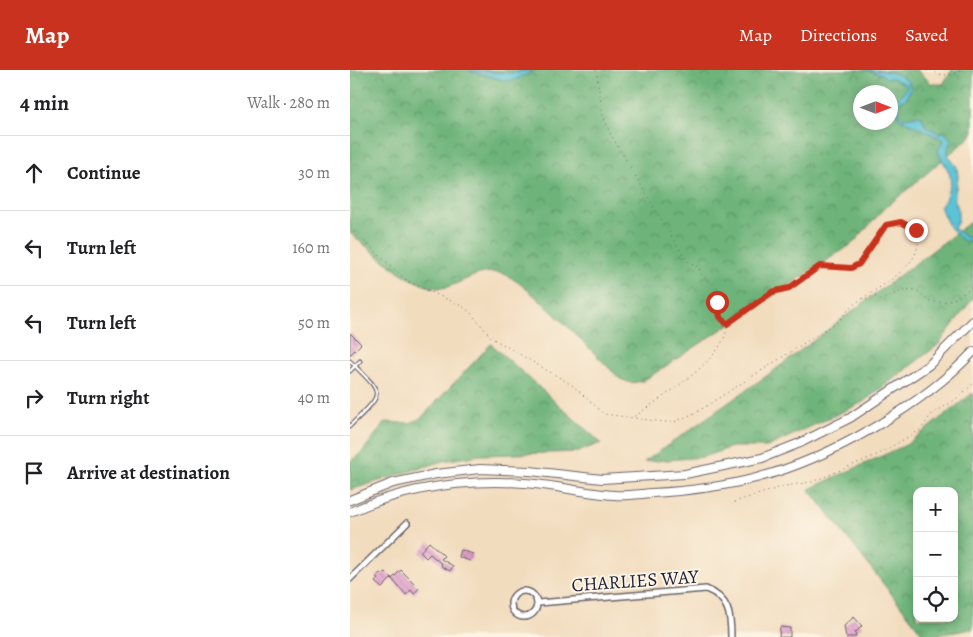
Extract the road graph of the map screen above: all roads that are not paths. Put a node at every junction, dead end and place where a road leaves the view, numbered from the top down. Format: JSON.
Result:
{"nodes":[{"id":1,"x":973,"y":321,"type":"edge"},
{"id":2,"x":973,"y":352,"type":"edge"},
{"id":3,"x":350,"y":361,"type":"edge"},
{"id":4,"x":360,"y":361,"type":"dead end"},
{"id":5,"x":355,"y":366,"type":"junction"},
{"id":6,"x":350,"y":371,"type":"edge"},
{"id":7,"x":350,"y":426,"type":"edge"},
{"id":8,"x":350,"y":500,"type":"edge"},
{"id":9,"x":350,"y":512,"type":"edge"},
{"id":10,"x":407,"y":523,"type":"dead end"},
{"id":11,"x":350,"y":579,"type":"edge"},
{"id":12,"x":538,"y":603,"type":"junction"},
{"id":13,"x":731,"y":637,"type":"edge"}],
"edges":[{"from":1,"to":8,"type":"main road"},
{"from":2,"to":9,"type":"main road"},
{"from":3,"to":5,"type":"lane"},
{"from":4,"to":5,"type":"lane"},
{"from":5,"to":6,"type":"lane"},
{"from":5,"to":7,"type":"lane"},
{"from":10,"to":11,"type":"street"},
{"from":12,"to":12,"type":"street"},
{"from":12,"to":13,"type":"street","name":"CHARLIES WAY"}]}
